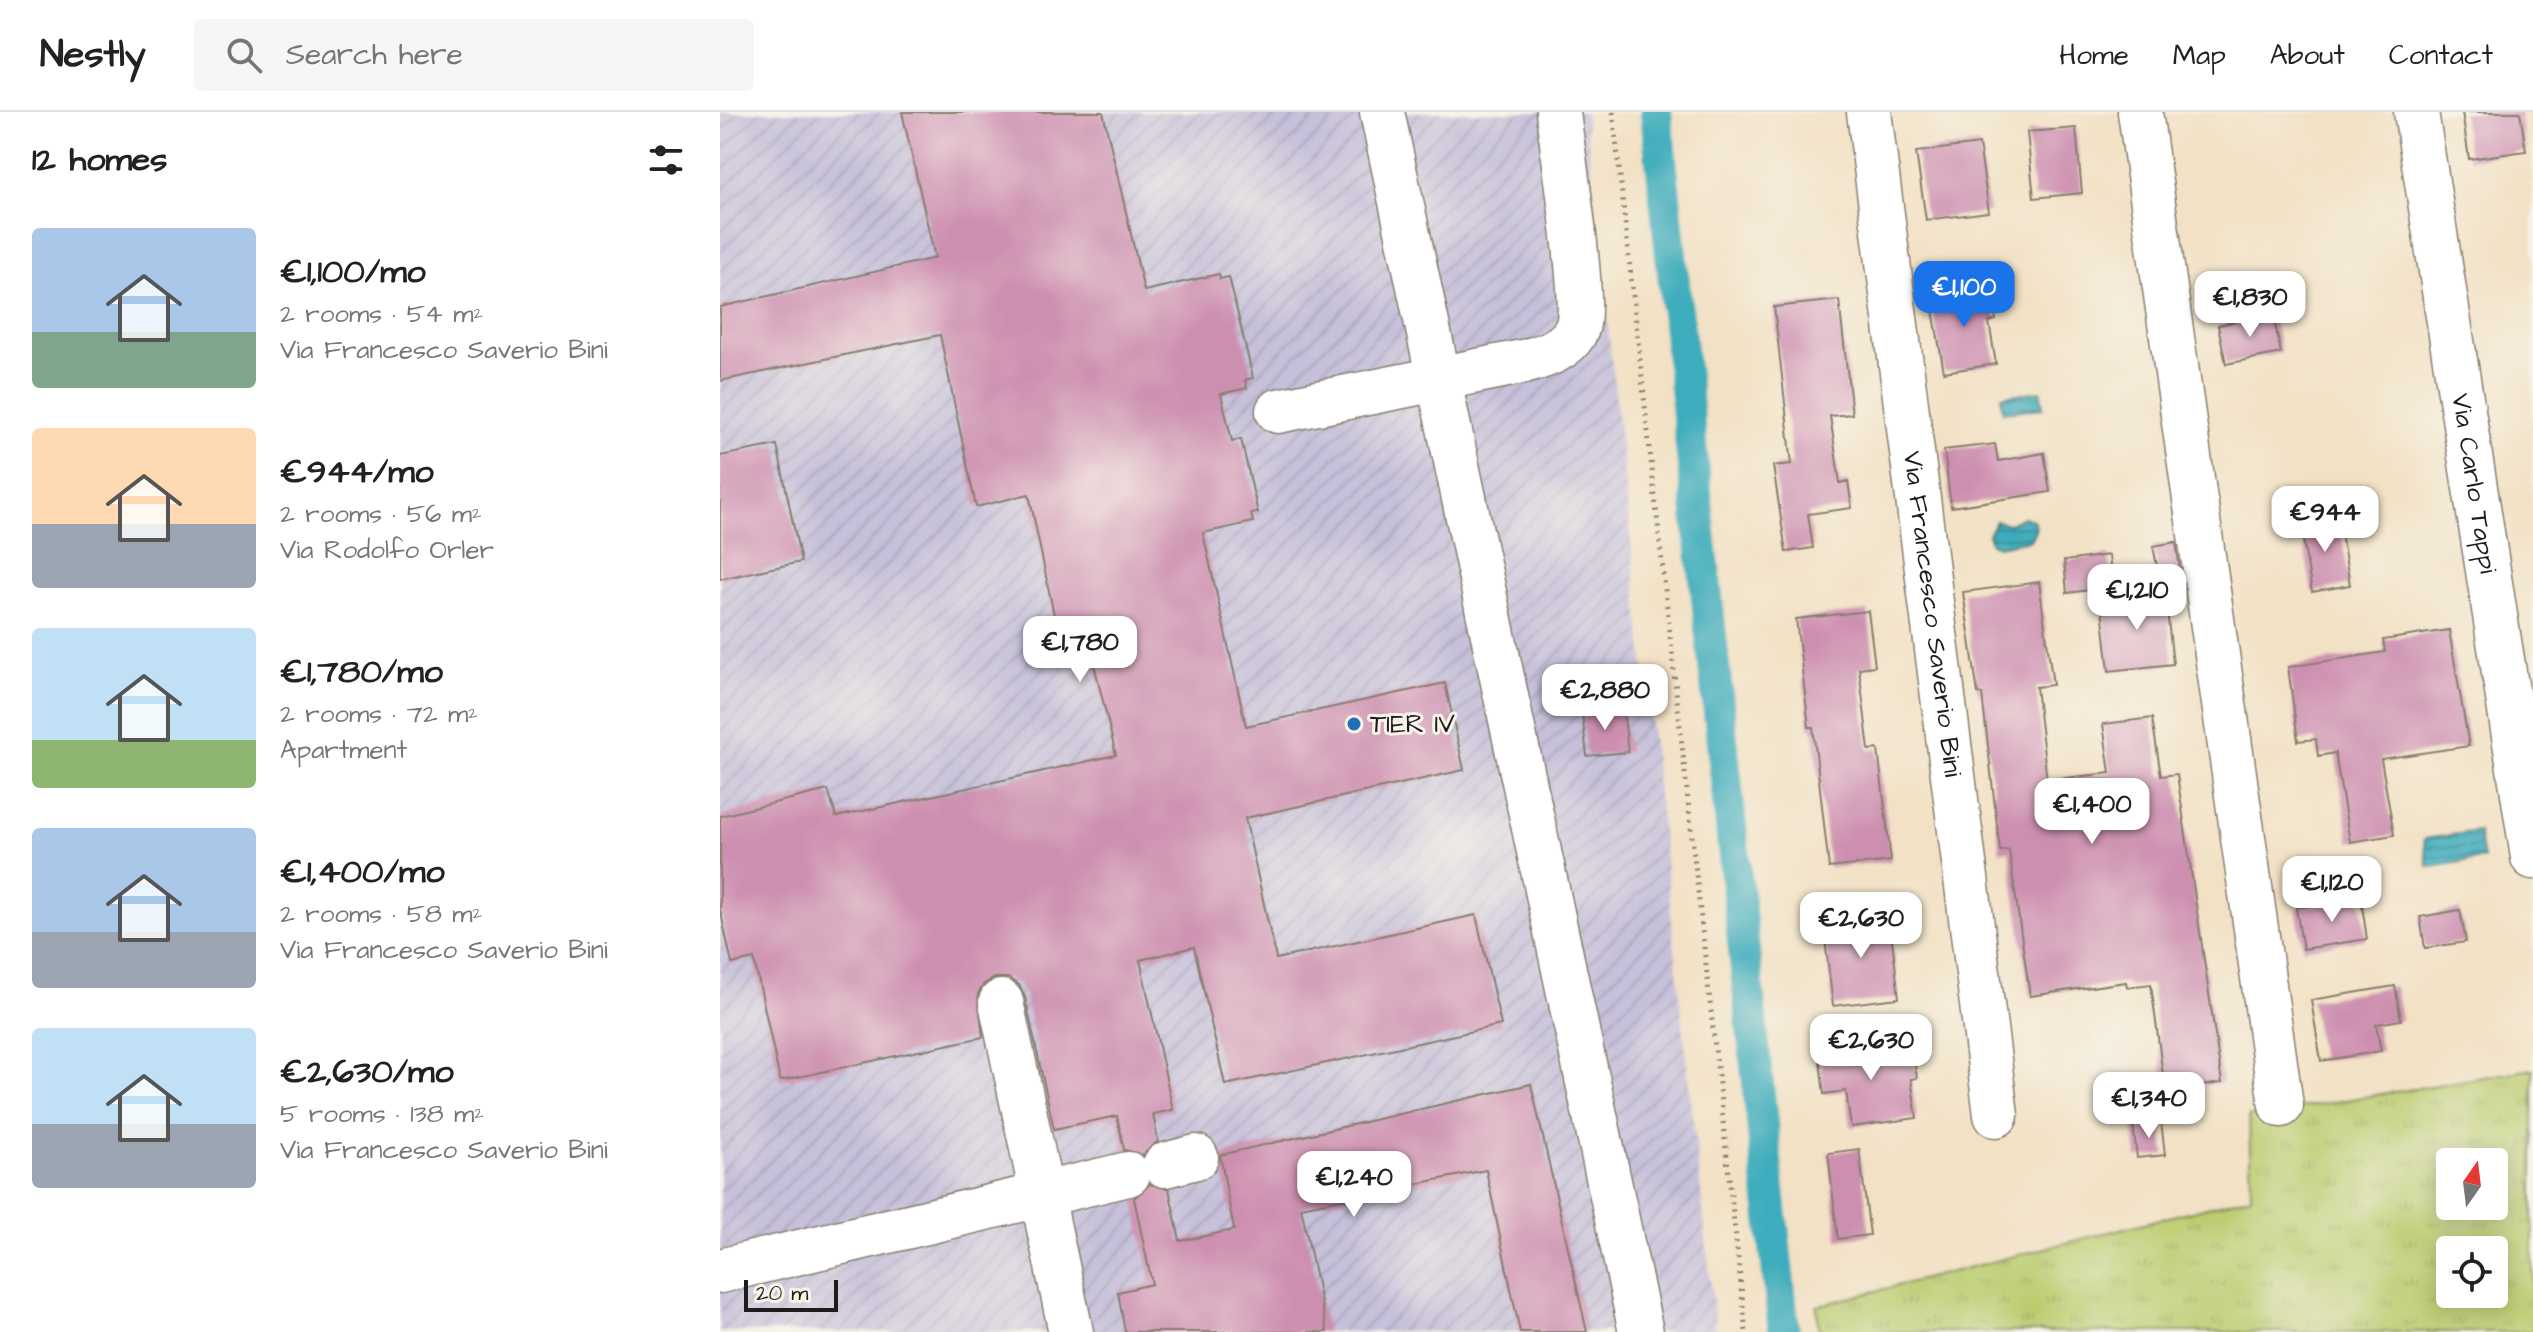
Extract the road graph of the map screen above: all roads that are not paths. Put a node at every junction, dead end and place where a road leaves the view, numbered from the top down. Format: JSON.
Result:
{"nodes":[{"id":1,"x":1382,"y":112,"type":"edge"},
{"id":2,"x":1558,"y":112,"type":"edge"},
{"id":3,"x":1869,"y":112,"type":"edge"},
{"id":4,"x":2140,"y":112,"type":"edge"},
{"id":5,"x":2416,"y":112,"type":"edge"},
{"id":6,"x":1439,"y":378,"type":"junction"},
{"id":7,"x":1278,"y":411,"type":"dead end"},
{"id":8,"x":2533,"y":857,"type":"edge"},
{"id":9,"x":1001,"y":1002,"type":"dead end"},
{"id":10,"x":2281,"y":1105,"type":"dead end"},
{"id":11,"x":1996,"y":1115,"type":"dead end"},
{"id":12,"x":1163,"y":1166,"type":"dead end"},
{"id":13,"x":1042,"y":1194,"type":"junction"},
{"id":14,"x":720,"y":1271,"type":"edge"},
{"id":15,"x":1071,"y":1332,"type":"edge"},
{"id":16,"x":1641,"y":1332,"type":"edge"}],
"edges":[{"from":1,"to":6,"type":"street"},
{"from":2,"to":6,"type":"street"},
{"from":3,"to":11,"type":"street","name":"Via Francesco Saverio Bini"},
{"from":4,"to":10,"type":"street"},
{"from":5,"to":8,"type":"street","name":"Via Carlo Tappi"},
{"from":6,"to":7,"type":"street"},
{"from":6,"to":16,"type":"street"},
{"from":9,"to":13,"type":"street"},
{"from":12,"to":13,"type":"street"},
{"from":13,"to":14,"type":"street"},
{"from":13,"to":15,"type":"street"}]}
